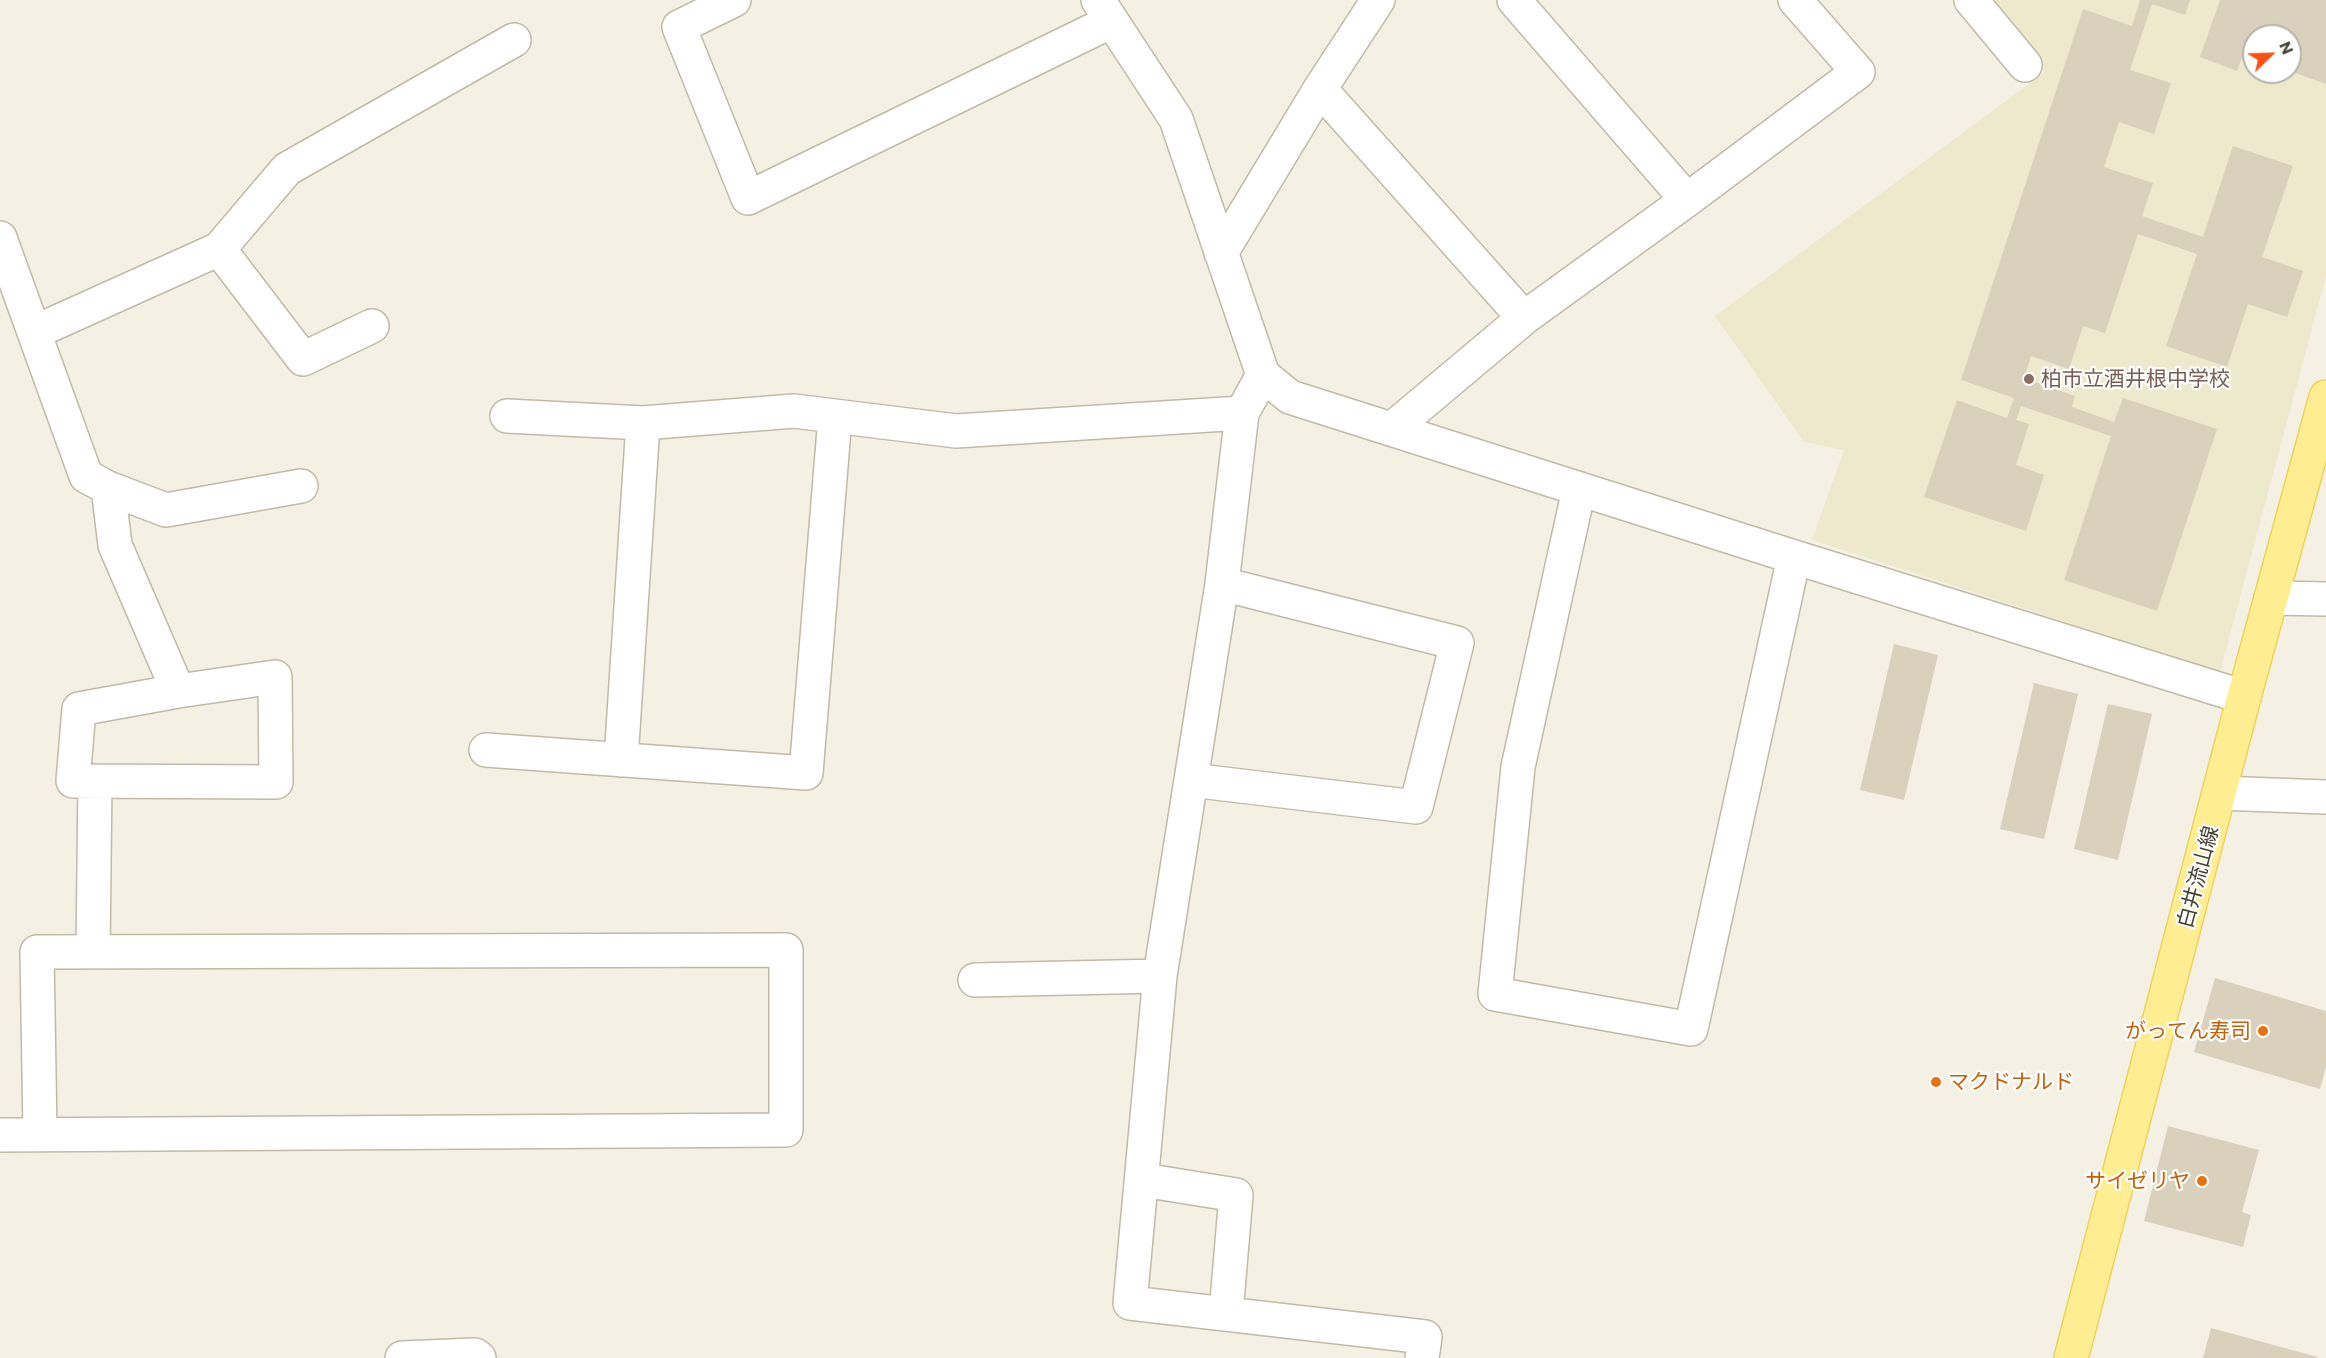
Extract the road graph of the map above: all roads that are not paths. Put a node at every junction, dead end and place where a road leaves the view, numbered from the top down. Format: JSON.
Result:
{"nodes":[{"id":1,"x":734,"y":0,"type":"edge"},
{"id":2,"x":1514,"y":0,"type":"edge"},
{"id":3,"x":1795,"y":0,"type":"edge"},
{"id":4,"x":1971,"y":0,"type":"edge"},
{"id":5,"x":1377,"y":1,"type":"edge"},
{"id":6,"x":1105,"y":11,"type":"edge"},
{"id":7,"x":514,"y":40,"type":"dead end"},
{"id":8,"x":2025,"y":65,"type":"dead end"},
{"id":9,"x":1320,"y":88,"type":"junction"},
{"id":10,"x":1688,"y":200,"type":"junction"},
{"id":11,"x":0,"y":238,"type":"edge"},
{"id":12,"x":219,"y":249,"type":"junction"},
{"id":13,"x":1221,"y":253,"type":"junction"},
{"id":14,"x":1524,"y":318,"type":"junction"},
{"id":15,"x":372,"y":326,"type":"dead end"},
{"id":16,"x":34,"y":332,"type":"junction"},
{"id":17,"x":1263,"y":375,"type":"junction"},
{"id":18,"x":2326,"y":397,"type":"edge"},
{"id":19,"x":1242,"y":413,"type":"junction"},
{"id":20,"x":507,"y":416,"type":"dead end"},
{"id":21,"x":835,"y":417,"type":"junction"},
{"id":22,"x":643,"y":423,"type":"junction"},
{"id":23,"x":1393,"y":428,"type":"junction"},
{"id":24,"x":301,"y":486,"type":"dead end"},
{"id":25,"x":108,"y":488,"type":"junction"},
{"id":26,"x":1579,"y":489,"type":"junction"},
{"id":27,"x":1794,"y":557,"type":"junction"},
{"id":28,"x":1222,"y":584,"type":"junction"},
{"id":29,"x":2271,"y":598,"type":"junction"},
{"id":30,"x":2326,"y":599,"type":"edge"},
{"id":31,"x":178,"y":692,"type":"junction"},
{"id":32,"x":2244,"y":697,"type":"junction"},
{"id":33,"x":486,"y":750,"type":"dead end"},
{"id":34,"x":621,"y":760,"type":"junction"},
{"id":35,"x":1191,"y":780,"type":"junction"},
{"id":36,"x":95,"y":781,"type":"junction"},
{"id":37,"x":2220,"y":793,"type":"junction"},
{"id":38,"x":2326,"y":797,"type":"edge"},
{"id":39,"x":93,"y":952,"type":"junction"},
{"id":40,"x":1160,"y":976,"type":"junction"},
{"id":41,"x":975,"y":980,"type":"dead end"},
{"id":42,"x":40,"y":1133,"type":"junction"},
{"id":43,"x":0,"y":1135,"type":"edge"},
{"id":44,"x":1143,"y":1180,"type":"junction"},
{"id":45,"x":1226,"y":1313,"type":"junction"},
{"id":46,"x":402,"y":1358,"type":"edge"},
{"id":47,"x":479,"y":1358,"type":"edge"},
{"id":48,"x":1422,"y":1358,"type":"edge"},
{"id":49,"x":2070,"y":1358,"type":"edge"}],
"edges":[{"from":1,"to":6,"type":"street"},
{"from":2,"to":10,"type":"street"},
{"from":3,"to":10,"type":"street"},
{"from":4,"to":8,"type":"street"},
{"from":5,"to":9,"type":"street"},
{"from":6,"to":13,"type":"street"},
{"from":7,"to":12,"type":"street"},
{"from":9,"to":13,"type":"street"},
{"from":9,"to":14,"type":"street"},
{"from":10,"to":14,"type":"street"},
{"from":11,"to":16,"type":"street"},
{"from":12,"to":15,"type":"street"},
{"from":12,"to":16,"type":"street"},
{"from":13,"to":17,"type":"street"},
{"from":14,"to":23,"type":"street"},
{"from":16,"to":25,"type":"street"},
{"from":17,"to":19,"type":"street"},
{"from":17,"to":23,"type":"street"},
{"from":18,"to":29,"type":"main road","name":"白井流山線"},
{"from":19,"to":21,"type":"street"},
{"from":19,"to":28,"type":"street"},
{"from":20,"to":22,"type":"street"},
{"from":21,"to":22,"type":"street"},
{"from":21,"to":34,"type":"street"},
{"from":22,"to":34,"type":"street"},
{"from":23,"to":26,"type":"street"},
{"from":24,"to":25,"type":"street"},
{"from":25,"to":31,"type":"street"},
{"from":26,"to":27,"type":"street"},
{"from":26,"to":27,"type":"street"},
{"from":27,"to":32,"type":"street"},
{"from":28,"to":35,"type":"street"},
{"from":28,"to":35,"type":"street"},
{"from":29,"to":30,"type":"street"},
{"from":29,"to":32,"type":"main road","name":"白井流山線"},
{"from":31,"to":36,"type":"street"},
{"from":31,"to":36,"type":"street"},
{"from":32,"to":37,"type":"main road","name":"白井流山線"},
{"from":33,"to":34,"type":"street"},
{"from":35,"to":40,"type":"street"},
{"from":36,"to":39,"type":"street"},
{"from":37,"to":38,"type":"street"},
{"from":37,"to":49,"type":"main road","name":"白井流山線"},
{"from":39,"to":42,"type":"street"},
{"from":39,"to":42,"type":"street"},
{"from":40,"to":41,"type":"street"},
{"from":40,"to":44,"type":"street"},
{"from":42,"to":43,"type":"street"},
{"from":44,"to":45,"type":"street"},
{"from":44,"to":45,"type":"street"},
{"from":45,"to":48,"type":"street"},
{"from":46,"to":47,"type":"street"}]}
